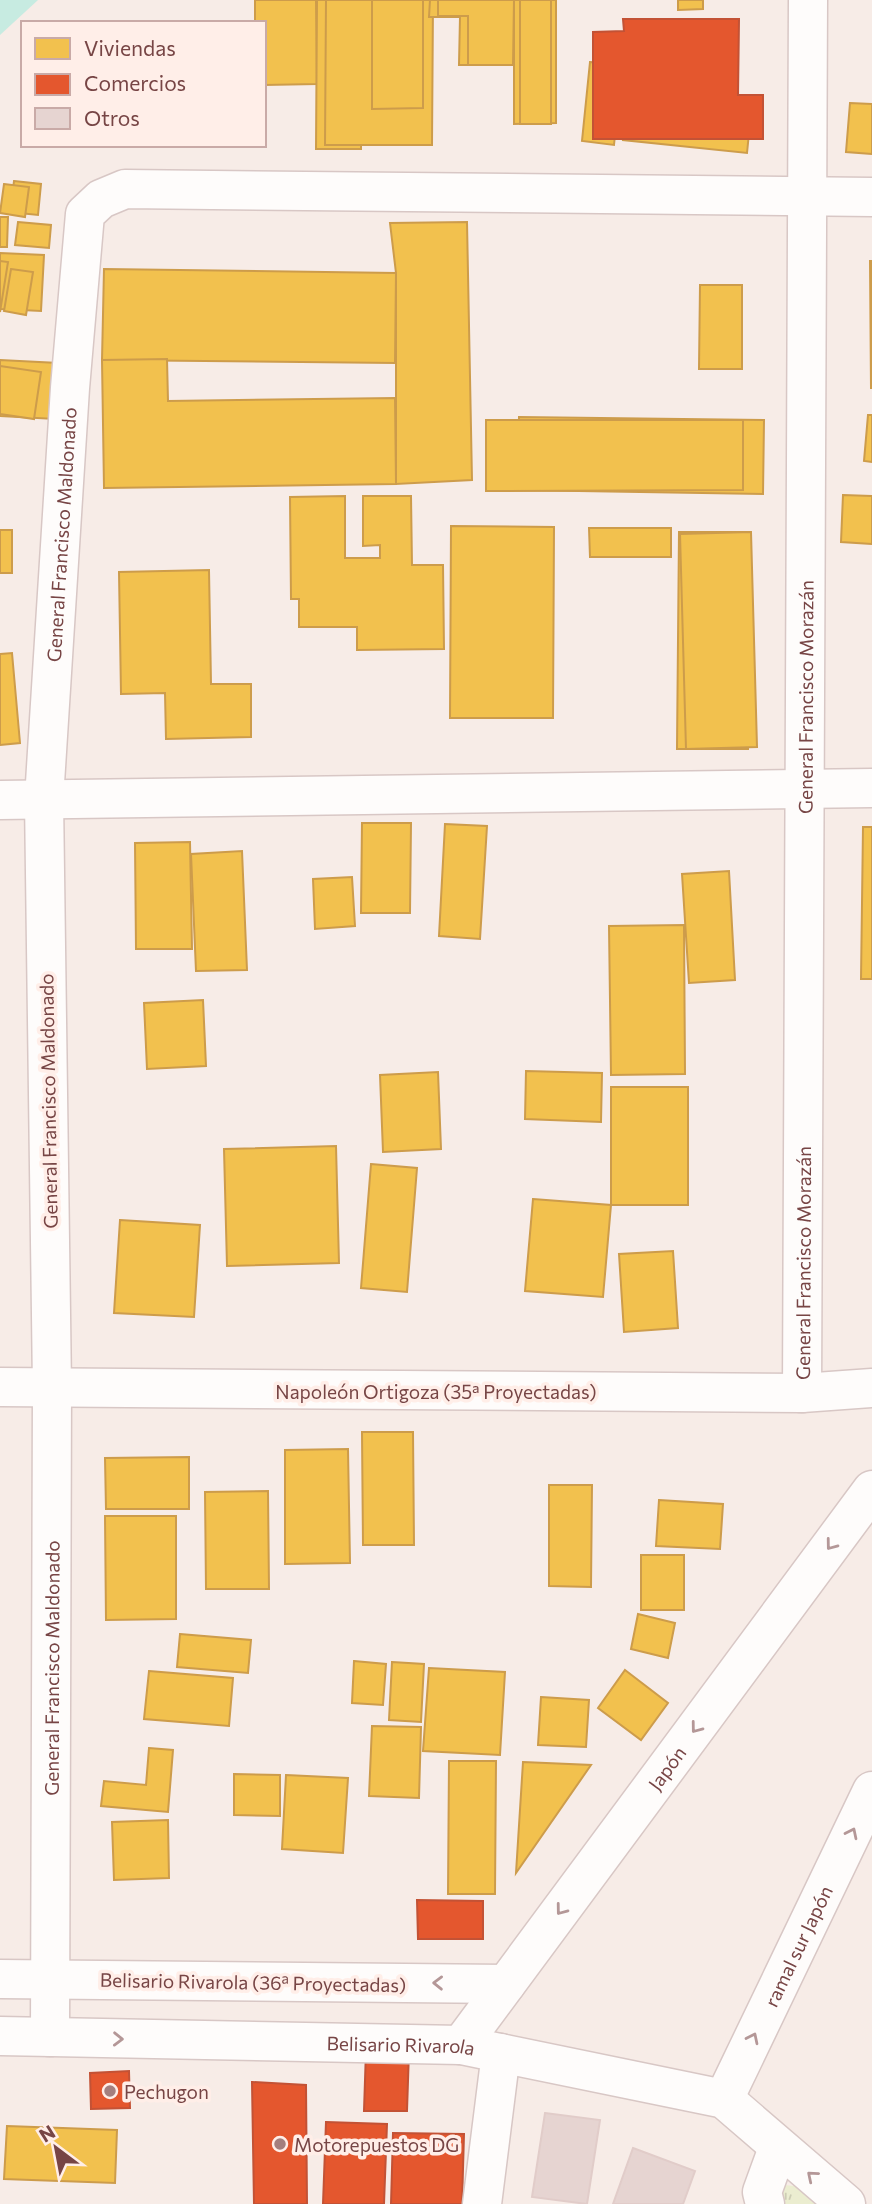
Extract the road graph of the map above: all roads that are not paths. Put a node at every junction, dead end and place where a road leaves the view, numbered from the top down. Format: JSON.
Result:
{"nodes":[{"id":1,"x":808,"y":0,"type":"edge"},
{"id":2,"x":806,"y":196,"type":"junction"},
{"id":3,"x":872,"y":197,"type":"edge"},
{"id":4,"x":872,"y":788,"type":"edge"},
{"id":5,"x":804,"y":789,"type":"junction"},
{"id":6,"x":44,"y":799,"type":"junction"},
{"id":7,"x":0,"y":800,"type":"edge"},
{"id":8,"x":0,"y":1387,"type":"edge"},
{"id":9,"x":52,"y":1388,"type":"junction"},
{"id":10,"x":872,"y":1388,"type":"edge"},
{"id":11,"x":802,"y":1393,"type":"junction"},
{"id":12,"x":872,"y":1490,"type":"edge"},
{"id":13,"x":872,"y":1791,"type":"edge"},
{"id":14,"x":0,"y":1979,"type":"edge"},
{"id":15,"x":50,"y":1980,"type":"junction"},
{"id":16,"x":506,"y":1984,"type":"junction"},
{"id":17,"x":0,"y":2036,"type":"edge"},
{"id":18,"x":50,"y":2037,"type":"junction"},
{"id":19,"x":461,"y":2045,"type":"junction"},
{"id":20,"x":501,"y":2053,"type":"junction"},
{"id":21,"x":724,"y":2099,"type":"junction"},
{"id":22,"x":778,"y":2148,"type":"junction"},
{"id":23,"x":482,"y":2204,"type":"edge"},
{"id":24,"x":765,"y":2204,"type":"edge"},
{"id":25,"x":846,"y":2204,"type":"edge"}],
"edges":[{"from":1,"to":2,"type":"street","name":"General Francisco Morazán"},
{"from":2,"to":3,"type":"street"},
{"from":2,"to":5,"type":"street","name":"General Francisco Morazán"},
{"from":2,"to":6,"type":"street","name":"General Francisco Maldonado"},
{"from":4,"to":5,"type":"street"},
{"from":5,"to":6,"type":"street"},
{"from":5,"to":11,"type":"street","name":"General Francisco Morazán"},
{"from":6,"to":7,"type":"street"},
{"from":6,"to":9,"type":"street","name":"General Francisco Maldonado"},
{"from":8,"to":9,"type":"street","name":"Napoleón Ortigoza (35ª Proyectadas)"},
{"from":9,"to":11,"type":"street","name":"Napoleón Ortigoza (35ª Proyectadas)"},
{"from":9,"to":15,"type":"street","name":"General Francisco Maldonado"},
{"from":10,"to":11,"type":"street","name":"Napoleón Ortigoza (35ª Proyectadas)"},
{"from":12,"to":16,"type":"street","name":"Japón","one_way":true},
{"from":21,"to":13,"type":"street","name":"ramal sur Japón","one_way":true},
{"from":14,"to":15,"type":"street","name":"Belisario Rivarola (36ª Proyectadas)"},
{"from":16,"to":15,"type":"street","name":"Belisario Rivarola (36ª Proyectadas)","one_way":true},
{"from":15,"to":18,"type":"street","name":"General Francisco Maldonado"},
{"from":16,"to":19,"type":"street","name":"Japón"},
{"from":17,"to":18,"type":"street","name":"Belisario Rivarola"},
{"from":18,"to":19,"type":"street","name":"Belisario Rivarola","one_way":true},
{"from":19,"to":20,"type":"street","name":"Belisario Rivarola"},
{"from":20,"to":21,"type":"street","name":"Belisario Rivarola"},
{"from":20,"to":23,"type":"street"},
{"from":21,"to":22,"type":"street"},
{"from":22,"to":24,"type":"street"},
{"from":25,"to":22,"type":"street","one_way":true}]}
